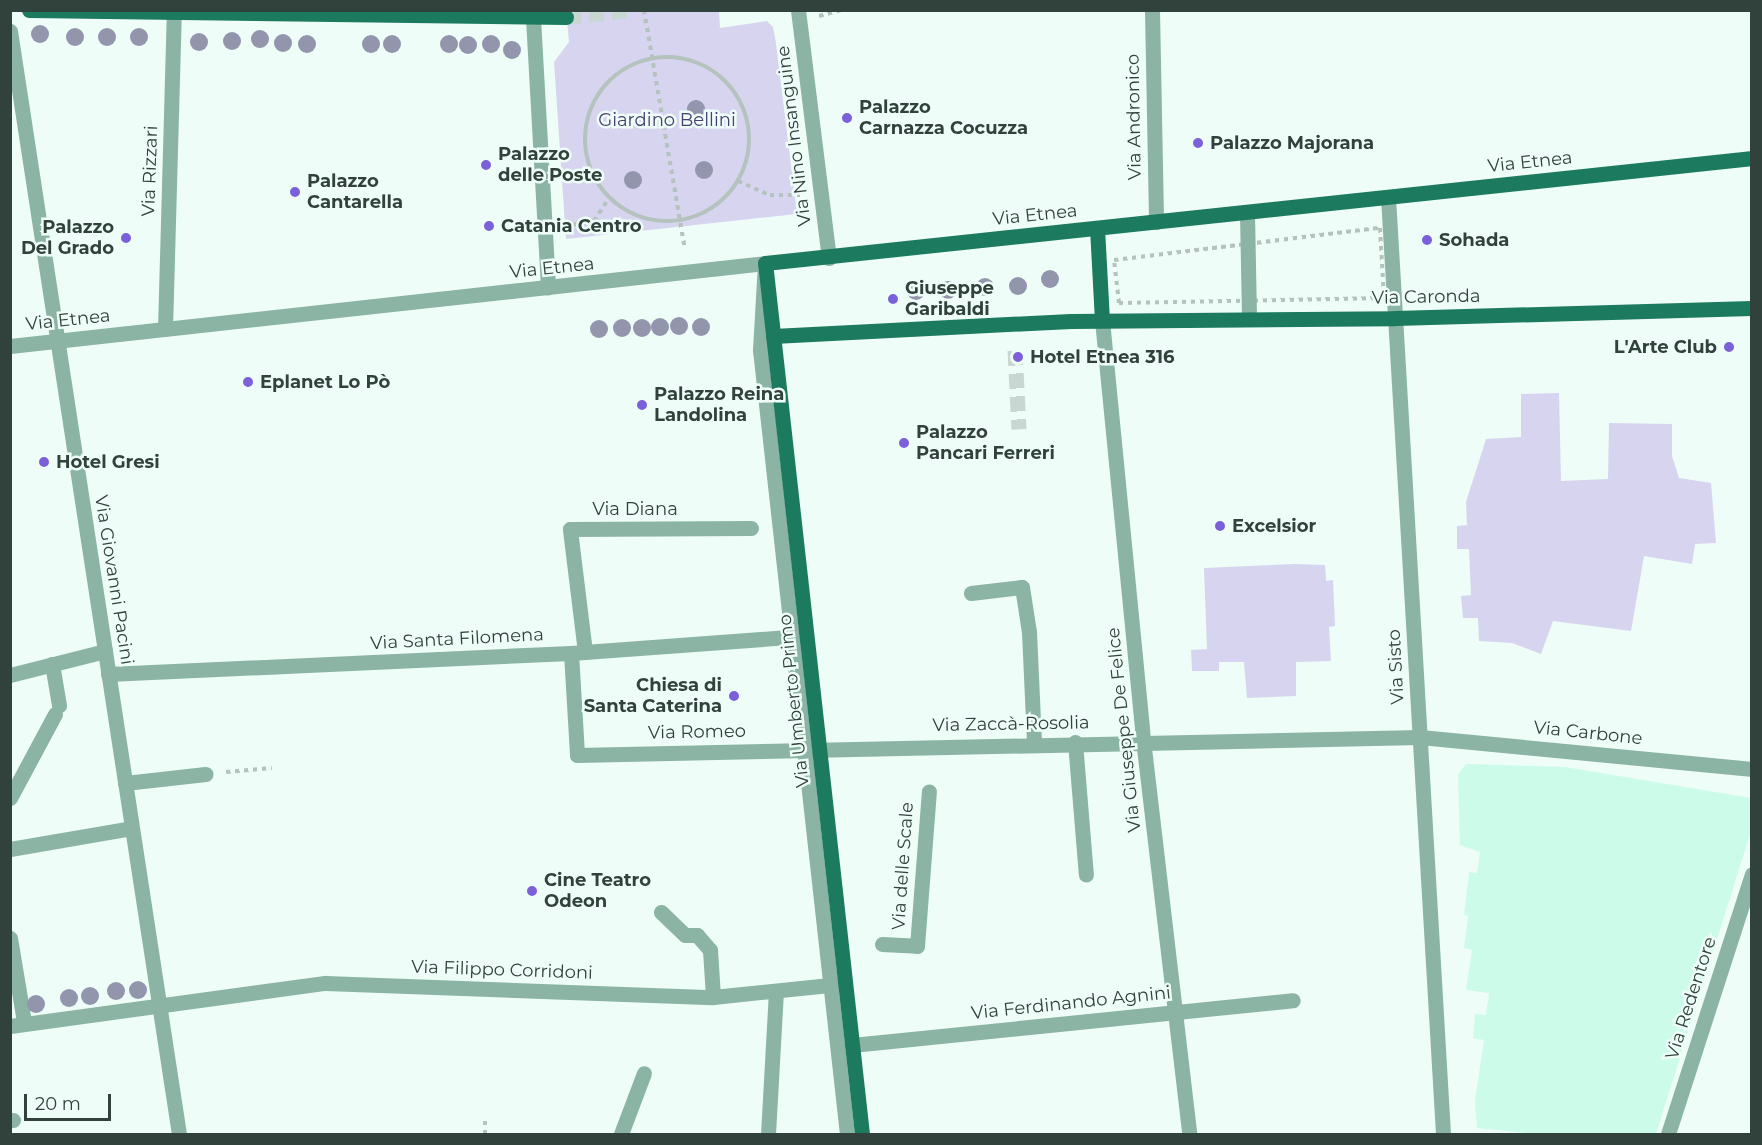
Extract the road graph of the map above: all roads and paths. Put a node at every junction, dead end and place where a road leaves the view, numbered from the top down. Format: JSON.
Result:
{"nodes":[{"id":1,"x":29,"y":10,"type":"edge"},
{"id":2,"x":644,"y":10,"type":"edge"},
{"id":3,"x":798,"y":10,"type":"edge"},
{"id":4,"x":842,"y":10,"type":"edge"},
{"id":5,"x":1152,"y":10,"type":"edge"},
{"id":6,"x":63,"y":11,"type":"edge"},
{"id":7,"x":174,"y":14,"type":"junction"},
{"id":8,"x":566,"y":17,"type":"tunnel mouth"},
{"id":9,"x":815,"y":17,"type":"dead end"},
{"id":10,"x":533,"y":18,"type":"junction"},
{"id":11,"x":10,"y":31,"type":"edge"},
{"id":12,"x":653,"y":58,"type":"junction"},
{"id":13,"x":1752,"y":158,"type":"edge"},
{"id":14,"x":738,"y":181,"type":"junction"},
{"id":15,"x":821,"y":192,"type":"junction"},
{"id":16,"x":609,"y":198,"type":"junction"},
{"id":17,"x":1388,"y":198,"type":"junction"},
{"id":18,"x":1247,"y":213,"type":"junction"},
{"id":19,"x":680,"y":220,"type":"junction"},
{"id":20,"x":1156,"y":222,"type":"junction"},
{"id":21,"x":1097,"y":228,"type":"junction"},
{"id":22,"x":1380,"y":228,"type":"dead end"},
{"id":23,"x":545,"y":230,"type":"junction"},
{"id":24,"x":685,"y":249,"type":"dead end"},
{"id":25,"x":828,"y":258,"type":"junction"},
{"id":26,"x":765,"y":263,"type":"junction"},
{"id":27,"x":548,"y":288,"type":"junction"},
{"id":28,"x":1248,"y":300,"type":"junction"},
{"id":29,"x":1119,"y":303,"type":"dead end"},
{"id":30,"x":1752,"y":308,"type":"edge"},
{"id":31,"x":1249,"y":318,"type":"junction"},
{"id":32,"x":1395,"y":318,"type":"junction"},
{"id":33,"x":1102,"y":320,"type":"junction"},
{"id":34,"x":165,"y":329,"type":"junction"},
{"id":35,"x":773,"y":336,"type":"junction"},
{"id":36,"x":57,"y":341,"type":"junction"},
{"id":37,"x":10,"y":345,"type":"edge"},
{"id":38,"x":751,"y":528,"type":"dead end"},
{"id":39,"x":971,"y":593,"type":"dead end"},
{"id":40,"x":799,"y":637,"type":"junction"},
{"id":41,"x":105,"y":651,"type":"junction"},
{"id":42,"x":578,"y":652,"type":"junction"},
{"id":43,"x":52,"y":664,"type":"junction"},
{"id":44,"x":108,"y":674,"type":"junction"},
{"id":45,"x":10,"y":675,"type":"edge"},
{"id":46,"x":1420,"y":737,"type":"junction"},
{"id":47,"x":1143,"y":740,"type":"junction"},
{"id":48,"x":1075,"y":742,"type":"junction"},
{"id":49,"x":1034,"y":743,"type":"junction"},
{"id":50,"x":811,"y":749,"type":"junction"},
{"id":51,"x":272,"y":768,"type":"dead end"},
{"id":52,"x":1752,"y":769,"type":"edge"},
{"id":53,"x":205,"y":774,"type":"joint"},
{"id":54,"x":125,"y":783,"type":"junction"},
{"id":55,"x":929,"y":791,"type":"dead end"},
{"id":56,"x":10,"y":798,"type":"edge"},
{"id":57,"x":131,"y":828,"type":"junction"},
{"id":58,"x":10,"y":849,"type":"edge"},
{"id":59,"x":1752,"y":874,"type":"edge"},
{"id":60,"x":1086,"y":875,"type":"dead end"},
{"id":61,"x":660,"y":912,"type":"dead end"},
{"id":62,"x":10,"y":938,"type":"edge"},
{"id":63,"x":882,"y":944,"type":"dead end"},
{"id":64,"x":837,"y":984,"type":"junction"},
{"id":65,"x":776,"y":991,"type":"junction"},
{"id":66,"x":713,"y":997,"type":"junction"},
{"id":67,"x":1293,"y":1000,"type":"dead end"},
{"id":68,"x":158,"y":1005,"type":"junction"},
{"id":69,"x":1176,"y":1012,"type":"junction"},
{"id":70,"x":24,"y":1023,"type":"edge"},
{"id":71,"x":852,"y":1046,"type":"junction"},
{"id":72,"x":644,"y":1073,"type":"dead end"},
{"id":73,"x":485,"y":1120,"type":"dead end"},
{"id":74,"x":179,"y":1134,"type":"edge"},
{"id":75,"x":485,"y":1134,"type":"edge"},
{"id":76,"x":621,"y":1134,"type":"edge"},
{"id":77,"x":768,"y":1134,"type":"edge"},
{"id":78,"x":847,"y":1134,"type":"edge"},
{"id":79,"x":862,"y":1134,"type":"edge"},
{"id":80,"x":1184,"y":1134,"type":"edge"},
{"id":81,"x":1189,"y":1134,"type":"edge"},
{"id":82,"x":1443,"y":1134,"type":"edge"},
{"id":83,"x":1668,"y":1134,"type":"edge"}],
"edges":[{"from":1,"to":6,"type":"main road"},
{"from":2,"to":12,"type":"path"},
{"from":3,"to":15,"type":"street","name":"Via Nino Insanguine"},
{"from":4,"to":9,"type":"path"},
{"from":5,"to":20,"type":"street","name":"Via Andronico"},
{"from":6,"to":7,"type":"main road"},
{"from":7,"to":10,"type":"main road"},
{"from":7,"to":34,"type":"street","name":"Via Rizzari"},
{"from":8,"to":10,"type":"main road"},
{"from":10,"to":23,"type":"street"},
{"from":11,"to":36,"type":"street","name":"Via Giovanni Pacini"},
{"from":12,"to":14,"type":"path"},
{"from":12,"to":16,"type":"path"},
{"from":12,"to":19,"type":"path"},
{"from":13,"to":17,"type":"main road","name":"Via Etnea"},
{"from":14,"to":15,"type":"path"},
{"from":14,"to":19,"type":"path"},
{"from":15,"to":25,"type":"street","name":"Via Nino Insanguine"},
{"from":16,"to":19,"type":"path"},
{"from":16,"to":23,"type":"path"},
{"from":17,"to":18,"type":"main road","name":"Via Etnea"},
{"from":17,"to":32,"type":"street","name":"Via Sisto"},
{"from":18,"to":20,"type":"main road","name":"Via Etnea"},
{"from":18,"to":28,"type":"street"},
{"from":19,"to":24,"type":"path"},
{"from":20,"to":21,"type":"main road","name":"Via Etnea"},
{"from":21,"to":25,"type":"main road","name":"Via Etnea"},
{"from":21,"to":33,"type":"main road","name":"Via Etnea"},
{"from":22,"to":28,"type":"path"},
{"from":23,"to":27,"type":"street"},
{"from":25,"to":26,"type":"main road","name":"Via Etnea"},
{"from":26,"to":27,"type":"street","name":"Via Etnea"},
{"from":26,"to":35,"type":"main road","name":"Via Umberto Primo"},
{"from":26,"to":40,"type":"street"},
{"from":27,"to":34,"type":"street","name":"Via Etnea"},
{"from":28,"to":29,"type":"path"},
{"from":28,"to":31,"type":"street"},
{"from":30,"to":32,"type":"main road","name":"Via Caronda"},
{"from":31,"to":32,"type":"main road","name":"Via Caronda"},
{"from":31,"to":33,"type":"main road","name":"Via Caronda"},
{"from":32,"to":46,"type":"street","name":"Via Sisto"},
{"from":33,"to":35,"type":"main road"},
{"from":33,"to":47,"type":"street","name":"Via Giuseppe De Felice"},
{"from":34,"to":36,"type":"street","name":"Via Etnea"},
{"from":35,"to":40,"type":"main road","name":"Via Umberto Primo"},
{"from":36,"to":37,"type":"street","name":"Via Etnea"},
{"from":36,"to":41,"type":"street","name":"Via Giovanni Pacini"},
{"from":38,"to":42,"type":"street","name":"Via Diana"},
{"from":39,"to":49,"type":"street"},
{"from":40,"to":42,"type":"street","name":"Via Santa Filomena"},
{"from":40,"to":50,"type":"main road","name":"Via Umberto Primo"},
{"from":41,"to":43,"type":"street"},
{"from":41,"to":44,"type":"street","name":"Via Giovanni Pacini"},
{"from":42,"to":44,"type":"street","name":"Via Santa Filomena"},
{"from":42,"to":50,"type":"street","name":"Via Romeo"},
{"from":43,"to":45,"type":"street"},
{"from":43,"to":56,"type":"street"},
{"from":44,"to":54,"type":"street","name":"Via Giovanni Pacini"},
{"from":46,"to":47,"type":"street","name":"Via Zaccà-Rosolia"},
{"from":46,"to":52,"type":"street","name":"Via Carbone"},
{"from":46,"to":82,"type":"street","name":"Via Sisto"},
{"from":47,"to":48,"type":"street","name":"Via Zaccà-Rosolia"},
{"from":47,"to":69,"type":"street","name":"Via Giuseppe De Felice"},
{"from":48,"to":49,"type":"street","name":"Via Zaccà-Rosolia"},
{"from":48,"to":60,"type":"street"},
{"from":49,"to":50,"type":"street","name":"Via Zaccà-Rosolia"},
{"from":50,"to":64,"type":"main road","name":"Via Umberto Primo"},
{"from":51,"to":53,"type":"path"},
{"from":53,"to":54,"type":"street"},
{"from":54,"to":57,"type":"street","name":"Via Giovanni Pacini"},
{"from":55,"to":63,"type":"street","name":"Via delle Scale"},
{"from":57,"to":58,"type":"street"},
{"from":57,"to":68,"type":"street","name":"Via Giovanni Pacini"},
{"from":59,"to":83,"type":"street","name":"Via Redentore"},
{"from":61,"to":66,"type":"street"},
{"from":62,"to":70,"type":"street"},
{"from":64,"to":65,"type":"street","name":"Via Filippo Corridoni"},
{"from":64,"to":71,"type":"main road","name":"Via Umberto Primo"},
{"from":64,"to":78,"type":"street"},
{"from":65,"to":66,"type":"street","name":"Via Filippo Corridoni"},
{"from":65,"to":77,"type":"street"},
{"from":66,"to":68,"type":"street","name":"Via Filippo Corridoni"},
{"from":67,"to":69,"type":"street","name":"Via Ferdinando Agnini"},
{"from":68,"to":70,"type":"street","name":"Via Filippo Corridoni"},
{"from":68,"to":74,"type":"street","name":"Via Giovanni Pacini"},
{"from":69,"to":71,"type":"street","name":"Via Ferdinando Agnini"},
{"from":69,"to":81,"type":"street","name":"Via Giuseppe De Felice"},
{"from":71,"to":79,"type":"main road","name":"Via Umberto Primo"},
{"from":72,"to":76,"type":"street"},
{"from":73,"to":75,"type":"path"},
{"from":80,"to":81,"type":"street"}]}
